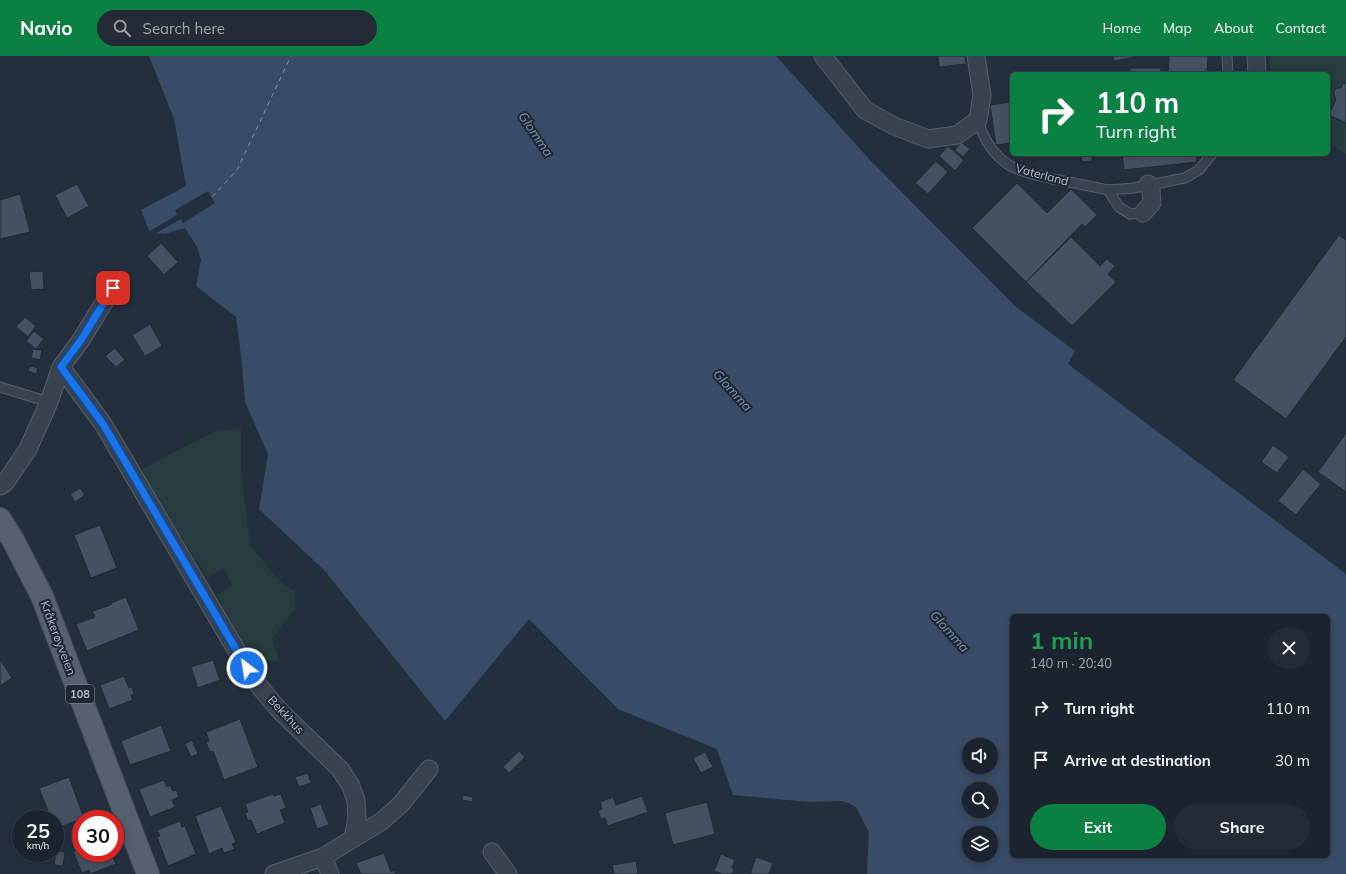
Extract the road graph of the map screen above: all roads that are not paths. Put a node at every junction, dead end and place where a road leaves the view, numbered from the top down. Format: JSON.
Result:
{"nodes":[{"id":1,"x":976,"y":56,"type":"edge"},
{"id":2,"x":1227,"y":56,"type":"edge"},
{"id":3,"x":1256,"y":56,"type":"edge"},
{"id":4,"x":826,"y":58,"type":"edge"},
{"id":5,"x":1228,"y":72,"type":"edge"},
{"id":6,"x":1257,"y":72,"type":"edge"},
{"id":7,"x":978,"y":120,"type":"junction"},
{"id":8,"x":1210,"y":156,"type":"edge"},
{"id":9,"x":1148,"y":184,"type":"junction"},
{"id":10,"x":1108,"y":190,"type":"junction"},
{"id":11,"x":1143,"y":213,"type":"joint"},
{"id":12,"x":113,"y":288,"type":"dead end"},
{"id":13,"x":61,"y":367,"type":"junction"},
{"id":14,"x":0,"y":387,"type":"edge"},
{"id":15,"x":49,"y":402,"type":"junction"},
{"id":16,"x":0,"y":486,"type":"edge"},
{"id":17,"x":0,"y":519,"type":"edge"},
{"id":18,"x":429,"y":769,"type":"dead end"},
{"id":19,"x":353,"y":838,"type":"junction"},
{"id":20,"x":492,"y":852,"type":"dead end"},
{"id":21,"x":323,"y":857,"type":"junction"},
{"id":22,"x":148,"y":874,"type":"edge"},
{"id":23,"x":274,"y":874,"type":"edge"},
{"id":24,"x":330,"y":874,"type":"edge"},
{"id":25,"x":508,"y":874,"type":"edge"}],
"edges":[{"from":1,"to":7,"type":"street"},
{"from":2,"to":5,"type":"lane"},
{"from":3,"to":6,"type":"street"},
{"from":4,"to":7,"type":"street"},
{"from":7,"to":10,"type":"lane","name":"Vaterland"},
{"from":8,"to":9,"type":"lane","name":"Vaterland"},
{"from":9,"to":10,"type":"lane","name":"Vaterland"},
{"from":9,"to":11,"type":"street"},
{"from":10,"to":11,"type":"lane"},
{"from":12,"to":13,"type":"street"},
{"from":13,"to":15,"type":"street"},
{"from":13,"to":19,"type":"street","name":"Bekkhus"},
{"from":14,"to":15,"type":"lane"},
{"from":15,"to":16,"type":"street"},
{"from":17,"to":22,"type":"main road","name":"Kråkerøyveien","number":"108"},
{"from":18,"to":19,"type":"street"},
{"from":19,"to":21,"type":"street"},
{"from":20,"to":25,"type":"street"},
{"from":21,"to":23,"type":"street"},
{"from":21,"to":24,"type":"street"}]}
